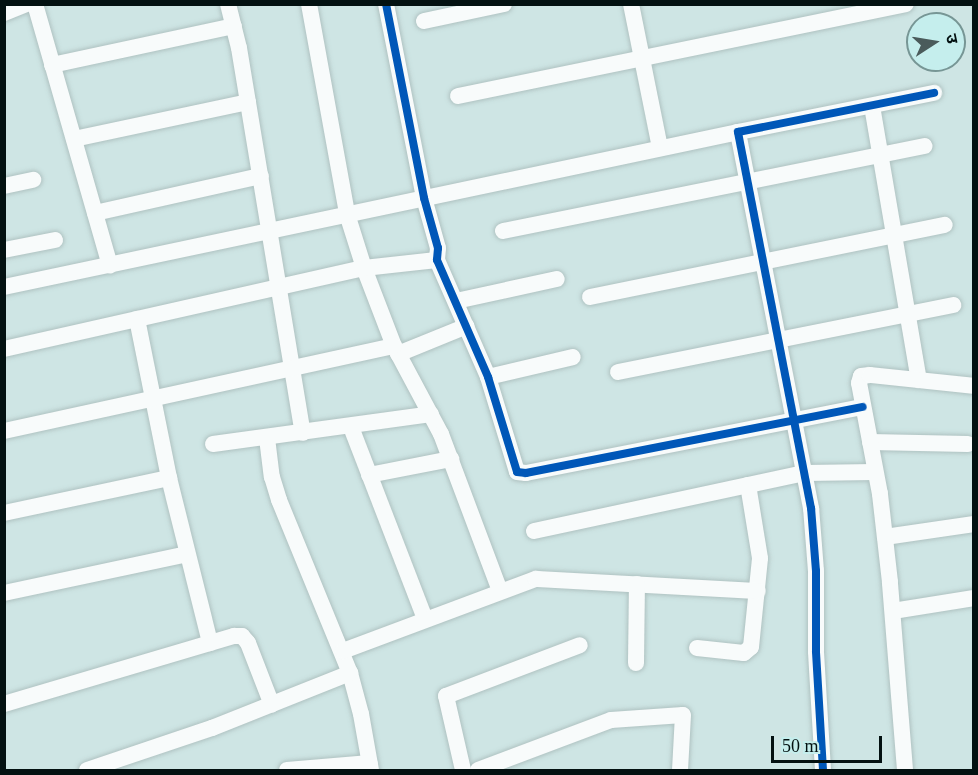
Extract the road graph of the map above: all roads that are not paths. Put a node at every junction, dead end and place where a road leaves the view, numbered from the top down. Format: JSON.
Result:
{"nodes":[{"id":1,"x":26,"y":4,"type":"edge"},
{"id":2,"x":35,"y":4,"type":"edge"},
{"id":3,"x":228,"y":4,"type":"edge"},
{"id":4,"x":309,"y":4,"type":"edge"},
{"id":5,"x":386,"y":4,"type":"edge"},
{"id":6,"x":504,"y":4,"type":"edge"},
{"id":7,"x":631,"y":4,"type":"edge"},
{"id":8,"x":906,"y":4,"type":"edge"},
{"id":9,"x":4,"y":13,"type":"edge"},
{"id":10,"x":424,"y":21,"type":"dead end"},
{"id":11,"x":234,"y":26,"type":"junction"},
{"id":12,"x":642,"y":58,"type":"junction"},
{"id":13,"x":52,"y":65,"type":"junction"},
{"id":14,"x":934,"y":93,"type":"dead end"},
{"id":15,"x":458,"y":96,"type":"dead end"},
{"id":16,"x":248,"y":102,"type":"junction"},
{"id":17,"x":872,"y":106,"type":"junction"},
{"id":18,"x":738,"y":132,"type":"junction"},
{"id":19,"x":74,"y":139,"type":"junction"},
{"id":20,"x":925,"y":146,"type":"dead end"},
{"id":21,"x":660,"y":148,"type":"junction"},
{"id":22,"x":881,"y":156,"type":"junction"},
{"id":23,"x":261,"y":176,"type":"junction"},
{"id":24,"x":33,"y":180,"type":"dead end"},
{"id":25,"x":747,"y":183,"type":"junction"},
{"id":26,"x":4,"y":186,"type":"edge"},
{"id":27,"x":424,"y":198,"type":"junction"},
{"id":28,"x":95,"y":213,"type":"junction"},
{"id":29,"x":347,"y":214,"type":"junction"},
{"id":30,"x":945,"y":225,"type":"dead end"},
{"id":31,"x":271,"y":231,"type":"junction"},
{"id":32,"x":503,"y":231,"type":"dead end"},
{"id":33,"x":894,"y":236,"type":"junction"},
{"id":34,"x":56,"y":240,"type":"dead end"},
{"id":35,"x":4,"y":250,"type":"edge"},
{"id":36,"x":437,"y":260,"type":"junction"},
{"id":37,"x":763,"y":261,"type":"junction"},
{"id":38,"x":110,"y":265,"type":"junction"},
{"id":39,"x":364,"y":268,"type":"junction"},
{"id":40,"x":557,"y":279,"type":"dead end"},
{"id":41,"x":4,"y":287,"type":"edge"},
{"id":42,"x":281,"y":287,"type":"junction"},
{"id":43,"x":590,"y":297,"type":"dead end"},
{"id":44,"x":456,"y":302,"type":"junction"},
{"id":45,"x":952,"y":305,"type":"dead end"},
{"id":46,"x":908,"y":315,"type":"junction"},
{"id":47,"x":137,"y":319,"type":"junction"},
{"id":48,"x":467,"y":326,"type":"junction"},
{"id":49,"x":779,"y":341,"type":"junction"},
{"id":50,"x":4,"y":349,"type":"edge"},
{"id":51,"x":396,"y":350,"type":"junction"},
{"id":52,"x":573,"y":357,"type":"dead end"},
{"id":53,"x":295,"y":369,"type":"junction"},
{"id":54,"x":618,"y":372,"type":"dead end"},
{"id":55,"x":488,"y":377,"type":"junction"},
{"id":56,"x":919,"y":380,"type":"junction"},
{"id":57,"x":974,"y":386,"type":"edge"},
{"id":58,"x":153,"y":398,"type":"junction"},
{"id":59,"x":863,"y":407,"type":"junction"},
{"id":60,"x":431,"y":414,"type":"junction"},
{"id":61,"x":796,"y":422,"type":"junction"},
{"id":62,"x":351,"y":427,"type":"junction"},
{"id":63,"x":4,"y":431,"type":"edge"},
{"id":64,"x":303,"y":433,"type":"junction"},
{"id":65,"x":267,"y":438,"type":"junction"},
{"id":66,"x":870,"y":442,"type":"junction"},
{"id":67,"x":213,"y":444,"type":"dead end"},
{"id":68,"x":968,"y":444,"type":"dead end"},
{"id":69,"x":451,"y":459,"type":"junction"},
{"id":70,"x":875,"y":472,"type":"junction"},
{"id":71,"x":805,"y":473,"type":"junction"},
{"id":72,"x":369,"y":475,"type":"junction"},
{"id":73,"x":169,"y":478,"type":"junction"},
{"id":74,"x":748,"y":485,"type":"junction"},
{"id":75,"x":4,"y":513,"type":"edge"},
{"id":76,"x":974,"y":524,"type":"edge"},
{"id":77,"x":534,"y":531,"type":"dead end"},
{"id":78,"x":885,"y":537,"type":"junction"},
{"id":79,"x":187,"y":554,"type":"junction"},
{"id":80,"x":636,"y":584,"type":"junction"},
{"id":81,"x":500,"y":591,"type":"junction"},
{"id":82,"x":758,"y":591,"type":"junction"},
{"id":83,"x":4,"y":593,"type":"edge"},
{"id":84,"x":973,"y":598,"type":"edge"},
{"id":85,"x":893,"y":611,"type":"junction"},
{"id":86,"x":974,"y":616,"type":"edge"},
{"id":87,"x":425,"y":619,"type":"junction"},
{"id":88,"x":210,"y":643,"type":"junction"},
{"id":89,"x":580,"y":645,"type":"dead end"},
{"id":90,"x":698,"y":648,"type":"dead end"},
{"id":91,"x":343,"y":651,"type":"junction"},
{"id":92,"x":636,"y":663,"type":"dead end"},
{"id":93,"x":350,"y":673,"type":"junction"},
{"id":94,"x":4,"y":704,"type":"edge"},
{"id":95,"x":272,"y":705,"type":"junction"},
{"id":96,"x":370,"y":767,"type":"edge"},
{"id":97,"x":87,"y":771,"type":"edge"},
{"id":98,"x":287,"y":771,"type":"edge"},
{"id":99,"x":463,"y":771,"type":"edge"},
{"id":100,"x":478,"y":771,"type":"edge"},
{"id":101,"x":680,"y":771,"type":"edge"},
{"id":102,"x":823,"y":771,"type":"edge"},
{"id":103,"x":905,"y":771,"type":"edge"}],
"edges":[{"from":1,"to":9,"type":"street"},
{"from":2,"to":13,"type":"street"},
{"from":3,"to":11,"type":"street"},
{"from":4,"to":29,"type":"street"},
{"from":5,"to":27,"type":"street"},
{"from":6,"to":10,"type":"street"},
{"from":7,"to":12,"type":"street"},
{"from":8,"to":12,"type":"street"},
{"from":11,"to":13,"type":"street"},
{"from":11,"to":16,"type":"street"},
{"from":12,"to":15,"type":"street"},
{"from":12,"to":21,"type":"street"},
{"from":13,"to":19,"type":"street"},
{"from":14,"to":17,"type":"street"},
{"from":16,"to":19,"type":"street"},
{"from":16,"to":23,"type":"street"},
{"from":17,"to":18,"type":"street"},
{"from":17,"to":22,"type":"street"},
{"from":18,"to":21,"type":"street"},
{"from":18,"to":25,"type":"street"},
{"from":19,"to":28,"type":"street"},
{"from":20,"to":22,"type":"street"},
{"from":21,"to":27,"type":"street"},
{"from":22,"to":25,"type":"street"},
{"from":22,"to":33,"type":"street"},
{"from":23,"to":28,"type":"street"},
{"from":23,"to":31,"type":"street"},
{"from":24,"to":26,"type":"street"},
{"from":25,"to":32,"type":"street"},
{"from":25,"to":37,"type":"street"},
{"from":27,"to":29,"type":"street"},
{"from":27,"to":36,"type":"street"},
{"from":28,"to":38,"type":"street"},
{"from":29,"to":31,"type":"street"},
{"from":29,"to":39,"type":"street"},
{"from":30,"to":33,"type":"street"},
{"from":31,"to":38,"type":"street"},
{"from":31,"to":42,"type":"street"},
{"from":33,"to":37,"type":"street"},
{"from":33,"to":46,"type":"street"},
{"from":34,"to":35,"type":"street"},
{"from":36,"to":39,"type":"street"},
{"from":36,"to":44,"type":"street"},
{"from":37,"to":43,"type":"street"},
{"from":37,"to":49,"type":"street"},
{"from":38,"to":41,"type":"street"},
{"from":39,"to":42,"type":"street"},
{"from":39,"to":51,"type":"street"},
{"from":40,"to":44,"type":"street"},
{"from":42,"to":47,"type":"street"},
{"from":42,"to":53,"type":"street"},
{"from":44,"to":48,"type":"street"},
{"from":45,"to":46,"type":"street"},
{"from":46,"to":49,"type":"street"},
{"from":46,"to":56,"type":"street"},
{"from":47,"to":50,"type":"street"},
{"from":47,"to":58,"type":"street"},
{"from":48,"to":51,"type":"street"},
{"from":48,"to":55,"type":"street"},
{"from":49,"to":54,"type":"street"},
{"from":49,"to":61,"type":"street"},
{"from":51,"to":53,"type":"street"},
{"from":51,"to":60,"type":"street"},
{"from":52,"to":55,"type":"street"},
{"from":53,"to":58,"type":"street"},
{"from":53,"to":64,"type":"street"},
{"from":55,"to":61,"type":"street"},
{"from":56,"to":57,"type":"street"},
{"from":56,"to":59,"type":"street"},
{"from":58,"to":63,"type":"street"},
{"from":58,"to":73,"type":"street"},
{"from":59,"to":61,"type":"street"},
{"from":59,"to":66,"type":"street"},
{"from":60,"to":62,"type":"street"},
{"from":60,"to":69,"type":"street"},
{"from":61,"to":71,"type":"street"},
{"from":62,"to":64,"type":"street"},
{"from":62,"to":72,"type":"street"},
{"from":64,"to":65,"type":"street"},
{"from":65,"to":67,"type":"street"},
{"from":65,"to":91,"type":"street"},
{"from":66,"to":68,"type":"street"},
{"from":66,"to":70,"type":"street"},
{"from":69,"to":72,"type":"street"},
{"from":69,"to":81,"type":"street"},
{"from":70,"to":71,"type":"street"},
{"from":70,"to":78,"type":"street"},
{"from":71,"to":74,"type":"street"},
{"from":71,"to":102,"type":"street"},
{"from":72,"to":87,"type":"street"},
{"from":73,"to":75,"type":"street"},
{"from":73,"to":79,"type":"street"},
{"from":74,"to":77,"type":"street"},
{"from":74,"to":82,"type":"street"},
{"from":76,"to":78,"type":"street"},
{"from":78,"to":85,"type":"street"},
{"from":79,"to":83,"type":"street"},
{"from":79,"to":88,"type":"street"},
{"from":80,"to":81,"type":"street"},
{"from":80,"to":82,"type":"street"},
{"from":80,"to":92,"type":"street"},
{"from":81,"to":87,"type":"street"},
{"from":82,"to":90,"type":"street"},
{"from":84,"to":85,"type":"street"},
{"from":84,"to":86,"type":"street"},
{"from":85,"to":103,"type":"street"},
{"from":87,"to":91,"type":"street"},
{"from":88,"to":94,"type":"street"},
{"from":88,"to":95,"type":"street"},
{"from":89,"to":99,"type":"street"},
{"from":91,"to":93,"type":"street"},
{"from":93,"to":95,"type":"street"},
{"from":93,"to":96,"type":"street"},
{"from":95,"to":97,"type":"street"},
{"from":96,"to":98,"type":"street"},
{"from":100,"to":101,"type":"street"}]}
